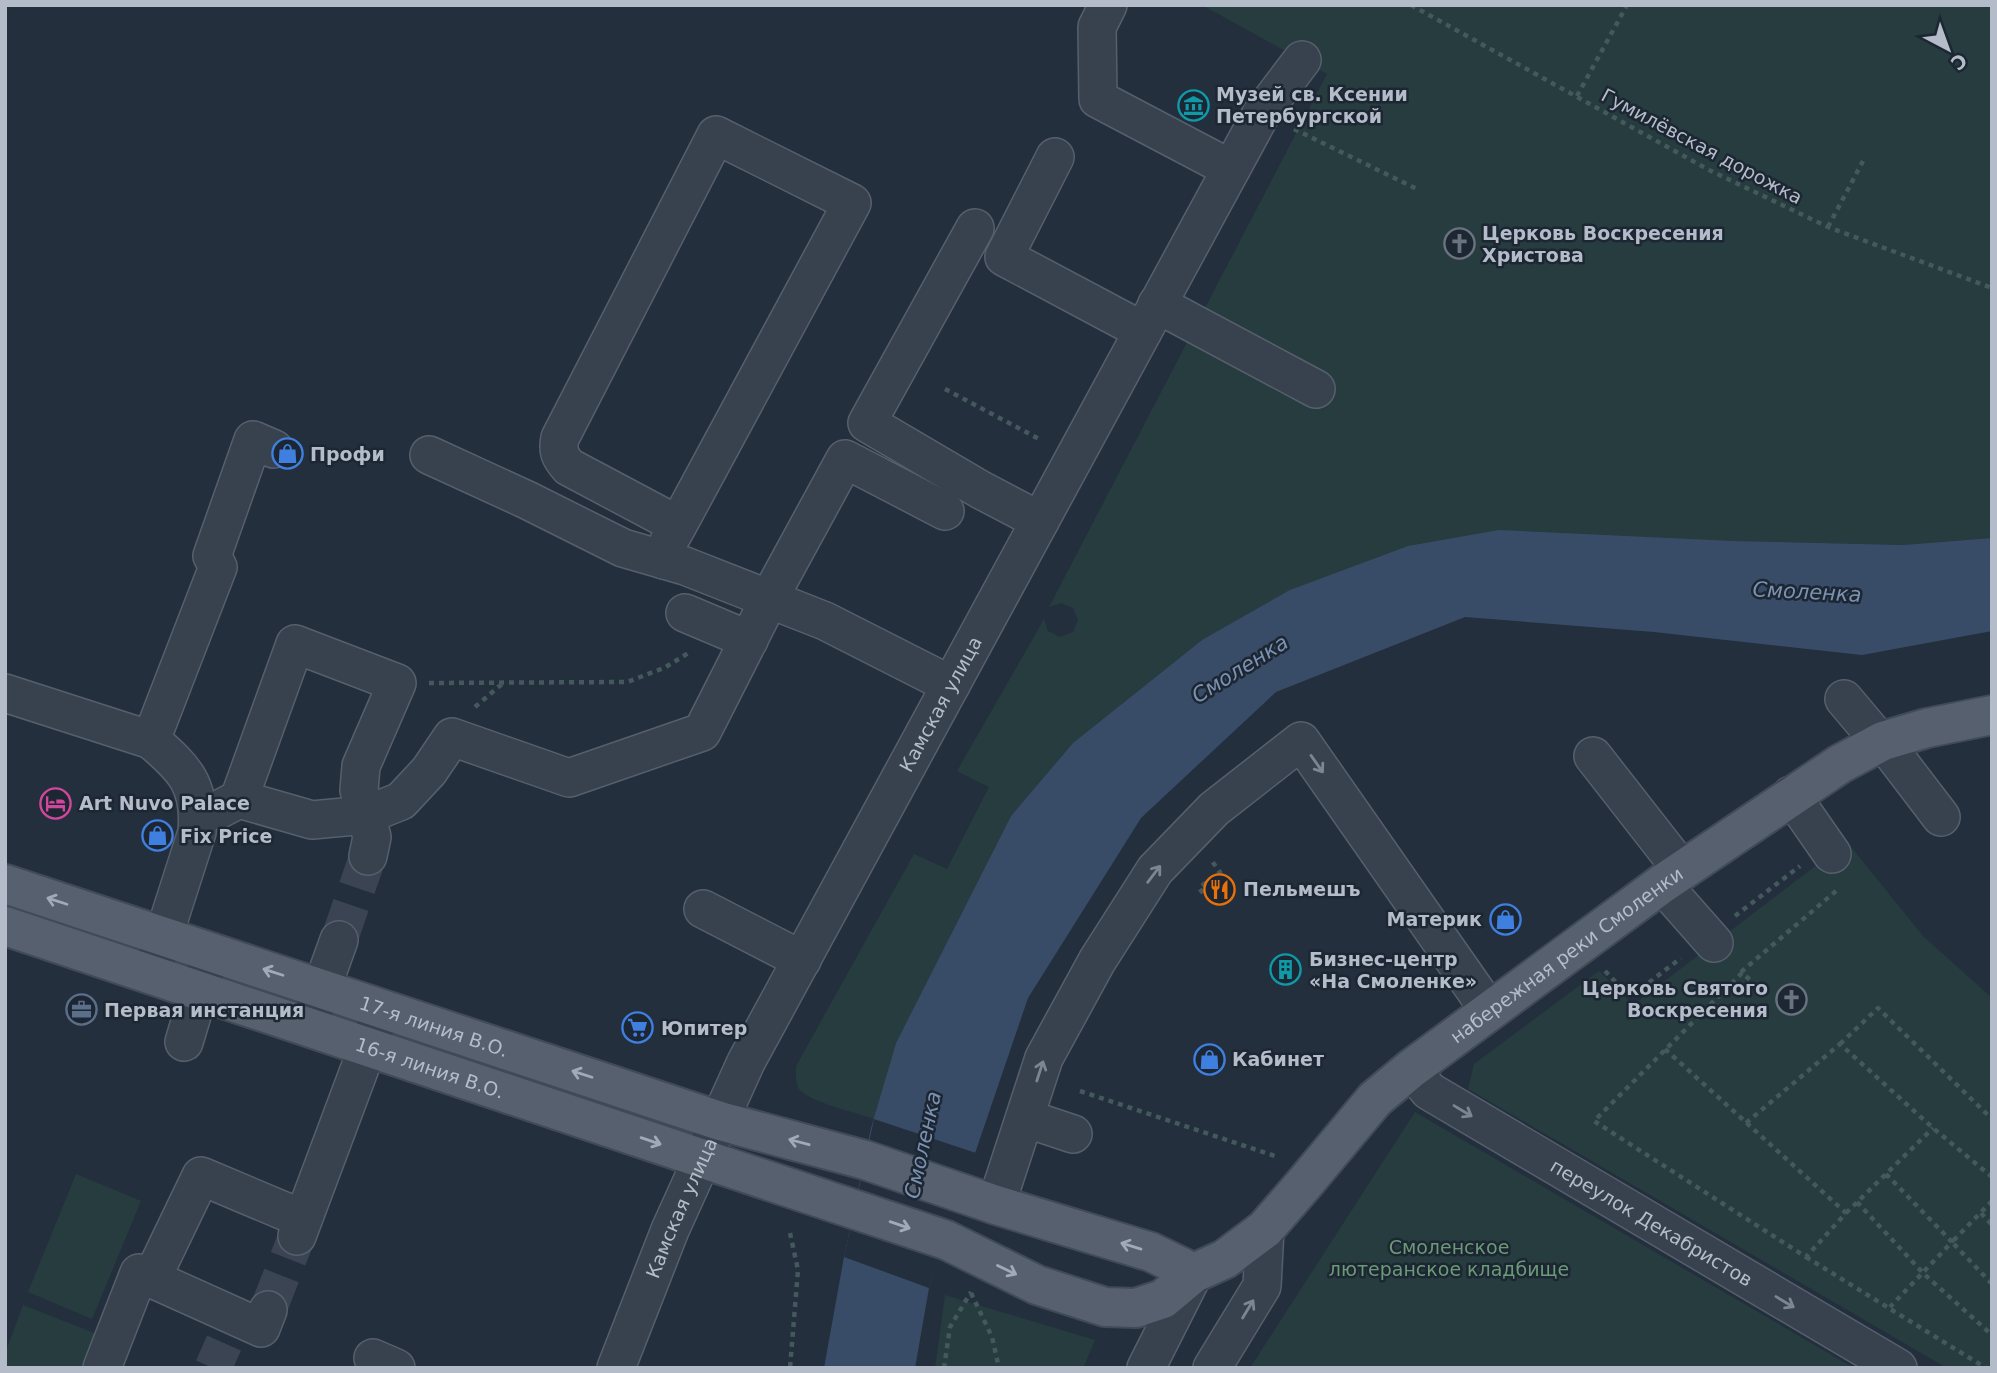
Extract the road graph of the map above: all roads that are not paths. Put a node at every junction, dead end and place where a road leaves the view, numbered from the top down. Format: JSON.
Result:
{"nodes":[{"id":1,"x":1108,"y":5,"type":"edge"},
{"id":2,"x":1302,"y":60,"type":"dead end"},
{"id":3,"x":1055,"y":157,"type":"dead end"},
{"id":4,"x":1231,"y":169,"type":"junction"},
{"id":5,"x":975,"y":228,"type":"dead end"},
{"id":6,"x":1150,"y":318,"type":"junction"},
{"id":7,"x":1316,"y":389,"type":"dead end"},
{"id":8,"x":274,"y":449,"type":"dead end"},
{"id":9,"x":429,"y":456,"type":"dead end"},
{"id":10,"x":945,"y":512,"type":"dead end"},
{"id":11,"x":1040,"y":521,"type":"junction"},
{"id":12,"x":678,"y":525,"type":"junction"},
{"id":13,"x":664,"y":560,"type":"junction"},
{"id":14,"x":770,"y":599,"type":"junction"},
{"id":15,"x":685,"y":613,"type":"dead end"},
{"id":16,"x":749,"y":640,"type":"junction"},
{"id":17,"x":951,"y":685,"type":"junction"},
{"id":18,"x":5,"y":693,"type":"edge"},
{"id":19,"x":1844,"y":699,"type":"dead end"},
{"id":20,"x":1991,"y":716,"type":"edge"},
{"id":21,"x":151,"y":740,"type":"junction"},
{"id":22,"x":1882,"y":742,"type":"junction"},
{"id":23,"x":1593,"y":755,"type":"dead end"},
{"id":24,"x":1791,"y":795,"type":"junction"},
{"id":25,"x":239,"y":799,"type":"junction"},
{"id":26,"x":198,"y":812,"type":"junction"},
{"id":27,"x":366,"y":815,"type":"junction"},
{"id":28,"x":1941,"y":817,"type":"dead end"},
{"id":29,"x":1832,"y":854,"type":"dead end"},
{"id":30,"x":368,"y":856,"type":"tunnel mouth"},
{"id":31,"x":1672,"y":877,"type":"junction"},
{"id":32,"x":5,"y":884,"type":"edge"},
{"id":33,"x":703,"y":909,"type":"dead end"},
{"id":34,"x":5,"y":926,"type":"edge"},
{"id":35,"x":164,"y":936,"type":"junction"},
{"id":36,"x":339,"y":940,"type":"tunnel mouth"},
{"id":37,"x":1714,"y":943,"type":"road end"},
{"id":38,"x":211,"y":952,"type":"junction"},
{"id":39,"x":802,"y":960,"type":"junction"},
{"id":40,"x":150,"y":975,"type":"junction"},
{"id":41,"x":321,"y":988,"type":"junction"},
{"id":42,"x":200,"y":991,"type":"junction"},
{"id":43,"x":382,"y":1008,"type":"junction"},
{"id":44,"x":1489,"y":1010,"type":"junction"},
{"id":45,"x":308,"y":1027,"type":"junction"},
{"id":46,"x":184,"y":1042,"type":"dead end"},
{"id":47,"x":368,"y":1047,"type":"junction"},
{"id":48,"x":1410,"y":1069,"type":"junction"},
{"id":49,"x":1025,"y":1118,"type":"junction"},
{"id":50,"x":720,"y":1121,"type":"junction"},
{"id":51,"x":1073,"y":1135,"type":"dead end"},
{"id":52,"x":703,"y":1159,"type":"junction"},
{"id":53,"x":979,"y":1199,"type":"junction"},
{"id":54,"x":854,"y":1209,"type":"joint"},
{"id":55,"x":1265,"y":1229,"type":"junction"},
{"id":56,"x":1194,"y":1273,"type":"junction"},
{"id":57,"x":152,"y":1278,"type":"junction"},
{"id":58,"x":243,"y":1323,"type":"dead end"},
{"id":59,"x":1229,"y":1362,"type":"edge"},
{"id":60,"x":102,"y":1368,"type":"edge"},
{"id":61,"x":616,"y":1368,"type":"edge"},
{"id":62,"x":1146,"y":1368,"type":"edge"},
{"id":63,"x":1898,"y":1368,"type":"edge"}],
"edges":[{"from":1,"to":4,"type":"street"},
{"from":2,"to":4,"type":"street","name":"Камская улица"},
{"from":3,"to":6,"type":"street"},
{"from":4,"to":6,"type":"street","name":"Камская улица"},
{"from":5,"to":11,"type":"street"},
{"from":6,"to":7,"type":"street"},
{"from":6,"to":11,"type":"street","name":"Камская улица"},
{"from":8,"to":21,"type":"street"},
{"from":9,"to":13,"type":"street"},
{"from":10,"to":14,"type":"street"},
{"from":11,"to":17,"type":"street","name":"Камская улица"},
{"from":12,"to":12,"type":"street"},
{"from":12,"to":13,"type":"street"},
{"from":13,"to":14,"type":"street"},
{"from":14,"to":16,"type":"street"},
{"from":14,"to":17,"type":"street"},
{"from":15,"to":16,"type":"street"},
{"from":16,"to":27,"type":"street"},
{"from":17,"to":39,"type":"street","name":"Камская улица"},
{"from":18,"to":21,"type":"street"},
{"from":19,"to":22,"type":"street"},
{"from":20,"to":22,"type":"main road","name":"набережная реки Смоленки"},
{"from":21,"to":26,"type":"street"},
{"from":22,"to":24,"type":"main road","name":"набережная реки Смоленки"},
{"from":22,"to":28,"type":"street"},
{"from":23,"to":31,"type":"street"},
{"from":24,"to":29,"type":"street"},
{"from":24,"to":31,"type":"main road","name":"набережная реки Смоленки"},
{"from":25,"to":26,"type":"street"},
{"from":25,"to":27,"type":"street"},
{"from":25,"to":27,"type":"street"},
{"from":26,"to":35,"type":"street"},
{"from":27,"to":30,"type":"street"},
{"from":31,"to":37,"type":"street"},
{"from":31,"to":44,"type":"main road","name":"набережная реки Смоленки"},
{"from":35,"to":32,"type":"main road","name":"17-я линия В.О.","one_way":true},
{"from":33,"to":39,"type":"street"},
{"from":34,"to":40,"type":"main road","name":"16-я линия В.О."},
{"from":35,"to":38,"type":"main road","name":"17-я линия В.О."},
{"from":35,"to":40,"type":"street"},
{"from":36,"to":41,"type":"street"},
{"from":41,"to":38,"type":"main road","name":"17-я линия В.О.","one_way":true},
{"from":38,"to":42,"type":"street"},
{"from":39,"to":50,"type":"street","name":"Камская улица"},
{"from":40,"to":42,"type":"main road","name":"16-я линия В.О."},
{"from":41,"to":43,"type":"main road","name":"17-я линия В.О."},
{"from":41,"to":45,"type":"street"},
{"from":42,"to":45,"type":"main road","name":"16-я линия В.О."},
{"from":42,"to":46,"type":"street"},
{"from":43,"to":47,"type":"street"},
{"from":50,"to":43,"type":"main road","name":"17-я линия В.О.","one_way":true},
{"from":44,"to":48,"type":"main road","name":"набережная реки Смоленки"},
{"from":49,"to":44,"type":"street","one_way":true},
{"from":45,"to":47,"type":"main road","name":"16-я линия В.О."},
{"from":47,"to":52,"type":"main road","name":"16-я линия В.О.","one_way":true},
{"from":47,"to":57,"type":"street"},
{"from":48,"to":55,"type":"main road","name":"набережная реки Смоленки"},
{"from":48,"to":63,"type":"street","name":"переулок Декабристов","one_way":true},
{"from":49,"to":51,"type":"street"},
{"from":49,"to":53,"type":"street"},
{"from":50,"to":52,"type":"street","name":"Камская улица"},
{"from":53,"to":50,"type":"main road","name":"17-я линия В.О.","one_way":true},
{"from":52,"to":54,"type":"main road","name":"16-я линия В.О."},
{"from":52,"to":61,"type":"street","name":"Камская улица"},
{"from":56,"to":53,"type":"main road","one_way":true},
{"from":54,"to":56,"type":"main road","name":"набережная реки Смоленки","one_way":true},
{"from":55,"to":56,"type":"main road","name":"набережная реки Смоленки"},
{"from":59,"to":55,"type":"street","one_way":true},
{"from":56,"to":62,"type":"street"},
{"from":57,"to":58,"type":"street"},
{"from":57,"to":60,"type":"street"}]}
